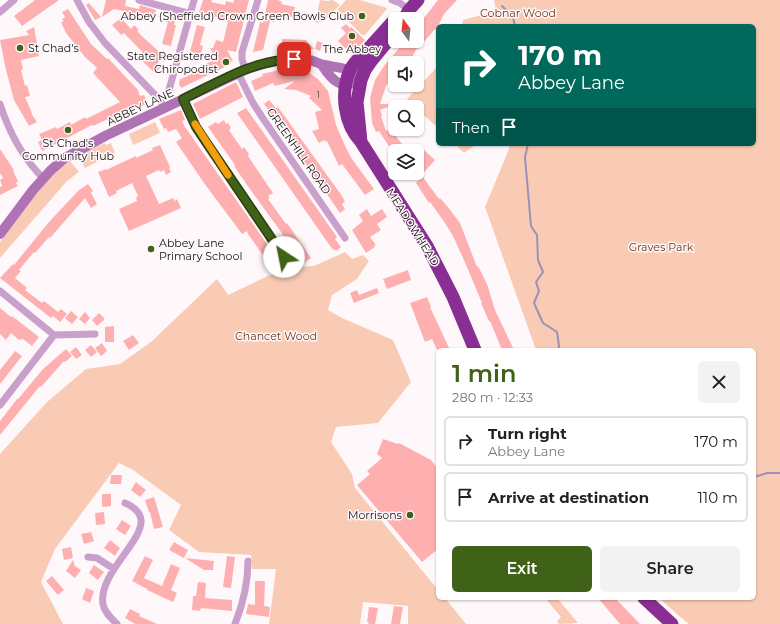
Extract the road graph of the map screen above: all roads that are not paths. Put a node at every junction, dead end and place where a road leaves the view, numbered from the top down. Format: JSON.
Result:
{"nodes":[{"id":1,"x":14,"y":0,"type":"edge"},
{"id":2,"x":76,"y":0,"type":"edge"},
{"id":3,"x":139,"y":0,"type":"edge"},
{"id":4,"x":194,"y":0,"type":"edge"},
{"id":5,"x":258,"y":0,"type":"edge"},
{"id":6,"x":392,"y":0,"type":"edge"},
{"id":7,"x":418,"y":0,"type":"edge"},
{"id":8,"x":0,"y":12,"type":"edge"},
{"id":9,"x":405,"y":12,"type":"edge"},
{"id":10,"x":409,"y":12,"type":"edge"},
{"id":11,"x":191,"y":14,"type":"junction"},
{"id":12,"x":388,"y":27,"type":"edge"},
{"id":13,"x":388,"y":41,"type":"edge"},
{"id":14,"x":322,"y":65,"type":"junction"},
{"id":15,"x":350,"y":70,"type":"junction"},
{"id":16,"x":241,"y":71,"type":"junction"},
{"id":17,"x":361,"y":80,"type":"junction"},
{"id":18,"x":346,"y":85,"type":"junction"},
{"id":19,"x":169,"y":90,"type":"dead end"},
{"id":20,"x":183,"y":99,"type":"junction"},
{"id":21,"x":0,"y":104,"type":"edge"},
{"id":22,"x":165,"y":108,"type":"junction"},
{"id":23,"x":361,"y":142,"type":"junction"},
{"id":24,"x":43,"y":178,"type":"junction"},
{"id":25,"x":0,"y":234,"type":"edge"},
{"id":26,"x":345,"y":238,"type":"dead end"},
{"id":27,"x":284,"y":257,"type":"dead end"},
{"id":28,"x":0,"y":291,"type":"edge"},
{"id":29,"x":54,"y":334,"type":"junction"},
{"id":30,"x":95,"y":334,"type":"dead end"},
{"id":31,"x":474,"y":348,"type":"edge"},
{"id":32,"x":0,"y":405,"type":"edge"},
{"id":33,"x":125,"y":503,"type":"dead end"},
{"id":34,"x":88,"y":557,"type":"dead end"},
{"id":35,"x":248,"y":560,"type":"dead end"},
{"id":36,"x":114,"y":569,"type":"junction"},
{"id":37,"x":646,"y":600,"type":"edge"},
{"id":38,"x":117,"y":624,"type":"edge"},
{"id":39,"x":235,"y":624,"type":"edge"},
{"id":40,"x":672,"y":624,"type":"edge"}],
"edges":[{"from":1,"to":8,"type":"street"},
{"from":2,"to":22,"type":"street"},
{"from":3,"to":11,"type":"street"},
{"from":4,"to":11,"type":"street"},
{"from":5,"to":16,"type":"street","name":"GREENHILL ROAD"},
{"from":6,"to":9,"type":"street"},
{"from":7,"to":10,"type":"highway"},
{"from":11,"to":19,"type":"street"},
{"from":12,"to":15,"type":"highway"},
{"from":13,"to":17,"type":"highway","name":"MEADOWHEAD"},
{"from":14,"to":15,"type":"main road","name":"ABBEY LANE"},
{"from":14,"to":16,"type":"main road","name":"ABBEY LANE"},
{"from":14,"to":18,"type":"main road"},
{"from":15,"to":17,"type":"main road"},
{"from":15,"to":18,"type":"highway"},
{"from":16,"to":20,"type":"main road","name":"ABBEY LANE"},
{"from":16,"to":26,"type":"street","name":"GREENHILL ROAD"},
{"from":17,"to":18,"type":"main road"},
{"from":17,"to":23,"type":"highway","name":"MEADOWHEAD"},
{"from":18,"to":23,"type":"highway"},
{"from":20,"to":22,"type":"main road","name":"ABBEY LANE"},
{"from":20,"to":27,"type":"street"},
{"from":21,"to":24,"type":"street"},
{"from":22,"to":24,"type":"main road","name":"ABBEY LANE"},
{"from":23,"to":31,"type":"highway","name":"MEADOWHEAD"},
{"from":24,"to":25,"type":"main road","name":"ABBEY LANE"},
{"from":28,"to":29,"type":"street"},
{"from":29,"to":30,"type":"street"},
{"from":29,"to":32,"type":"street"},
{"from":33,"to":36,"type":"street"},
{"from":34,"to":36,"type":"street"},
{"from":35,"to":39,"type":"street"},
{"from":36,"to":38,"type":"street"},
{"from":37,"to":40,"type":"highway"}]}
